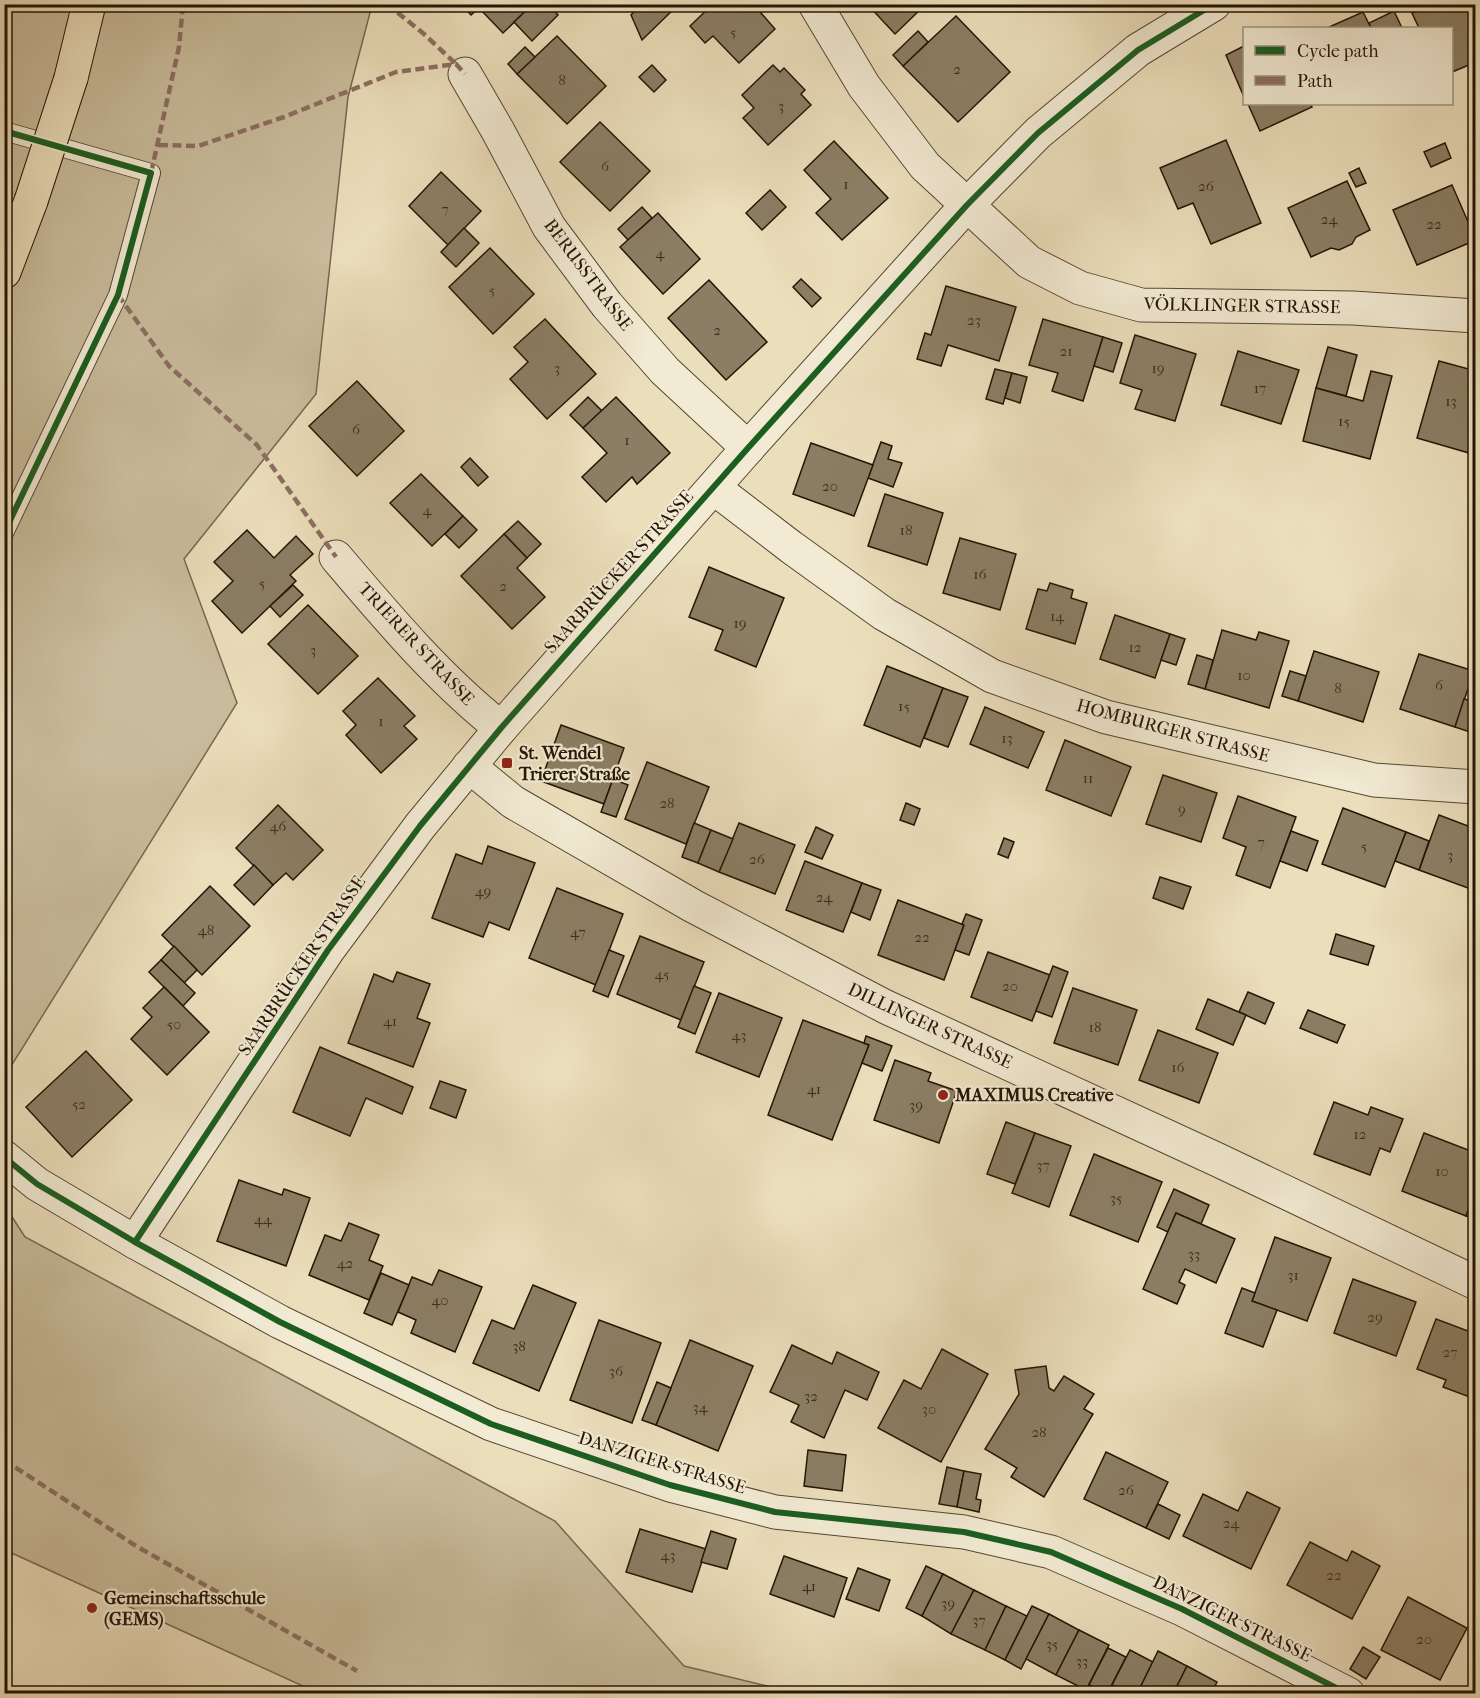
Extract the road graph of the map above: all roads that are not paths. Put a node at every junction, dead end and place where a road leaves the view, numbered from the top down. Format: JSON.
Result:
{"nodes":[{"id":1,"x":89,"y":4,"type":"edge"},
{"id":2,"x":815,"y":4,"type":"edge"},
{"id":3,"x":1214,"y":4,"type":"edge"},
{"id":4,"x":465,"y":74,"type":"dead end"},
{"id":5,"x":4,"y":131,"type":"edge"},
{"id":6,"x":967,"y":205,"type":"junction"},
{"id":7,"x":4,"y":272,"type":"edge"},
{"id":8,"x":1476,"y":316,"type":"edge"},
{"id":9,"x":748,"y":448,"type":"junction"},
{"id":10,"x":714,"y":488,"type":"junction"},
{"id":11,"x":4,"y":533,"type":"edge"},
{"id":12,"x":336,"y":557,"type":"dead end"},
{"id":13,"x":501,"y":728,"type":"junction"},
{"id":14,"x":469,"y":766,"type":"junction"},
{"id":15,"x":1476,"y":787,"type":"edge"},
{"id":16,"x":4,"y":1157,"type":"edge"},
{"id":17,"x":135,"y":1242,"type":"junction"},
{"id":18,"x":1476,"y":1283,"type":"edge"},
{"id":19,"x":1348,"y":1694,"type":"edge"}],
"edges":[{"from":1,"to":7,"type":"highway","bridge":true},
{"from":2,"to":6,"type":"street","name":"VÖLKLINGER STRASSE"},
{"from":3,"to":6,"type":"street","name":"SAARBRÜCKER STRASSE"},
{"from":4,"to":9,"type":"street","name":"BERUSSTRASSE"},
{"from":5,"to":11,"type":"lane"},
{"from":6,"to":8,"type":"street","name":"VÖLKLINGER STRASSE"},
{"from":6,"to":9,"type":"street","name":"SAARBRÜCKER STRASSE"},
{"from":9,"to":10,"type":"street","name":"SAARBRÜCKER STRASSE"},
{"from":10,"to":13,"type":"street","name":"SAARBRÜCKER STRASSE"},
{"from":10,"to":15,"type":"street","name":"HOMBURGER STRASSE"},
{"from":12,"to":13,"type":"street","name":"TRIERER STRASSE"},
{"from":13,"to":14,"type":"street","name":"SAARBRÜCKER STRASSE"},
{"from":14,"to":17,"type":"street","name":"SAARBRÜCKER STRASSE"},
{"from":14,"to":18,"type":"street","name":"DILLINGER STRASSE"},
{"from":16,"to":17,"type":"street","name":"DANZIGER STRASSE"},
{"from":17,"to":19,"type":"street","name":"DANZIGER STRASSE"}]}
